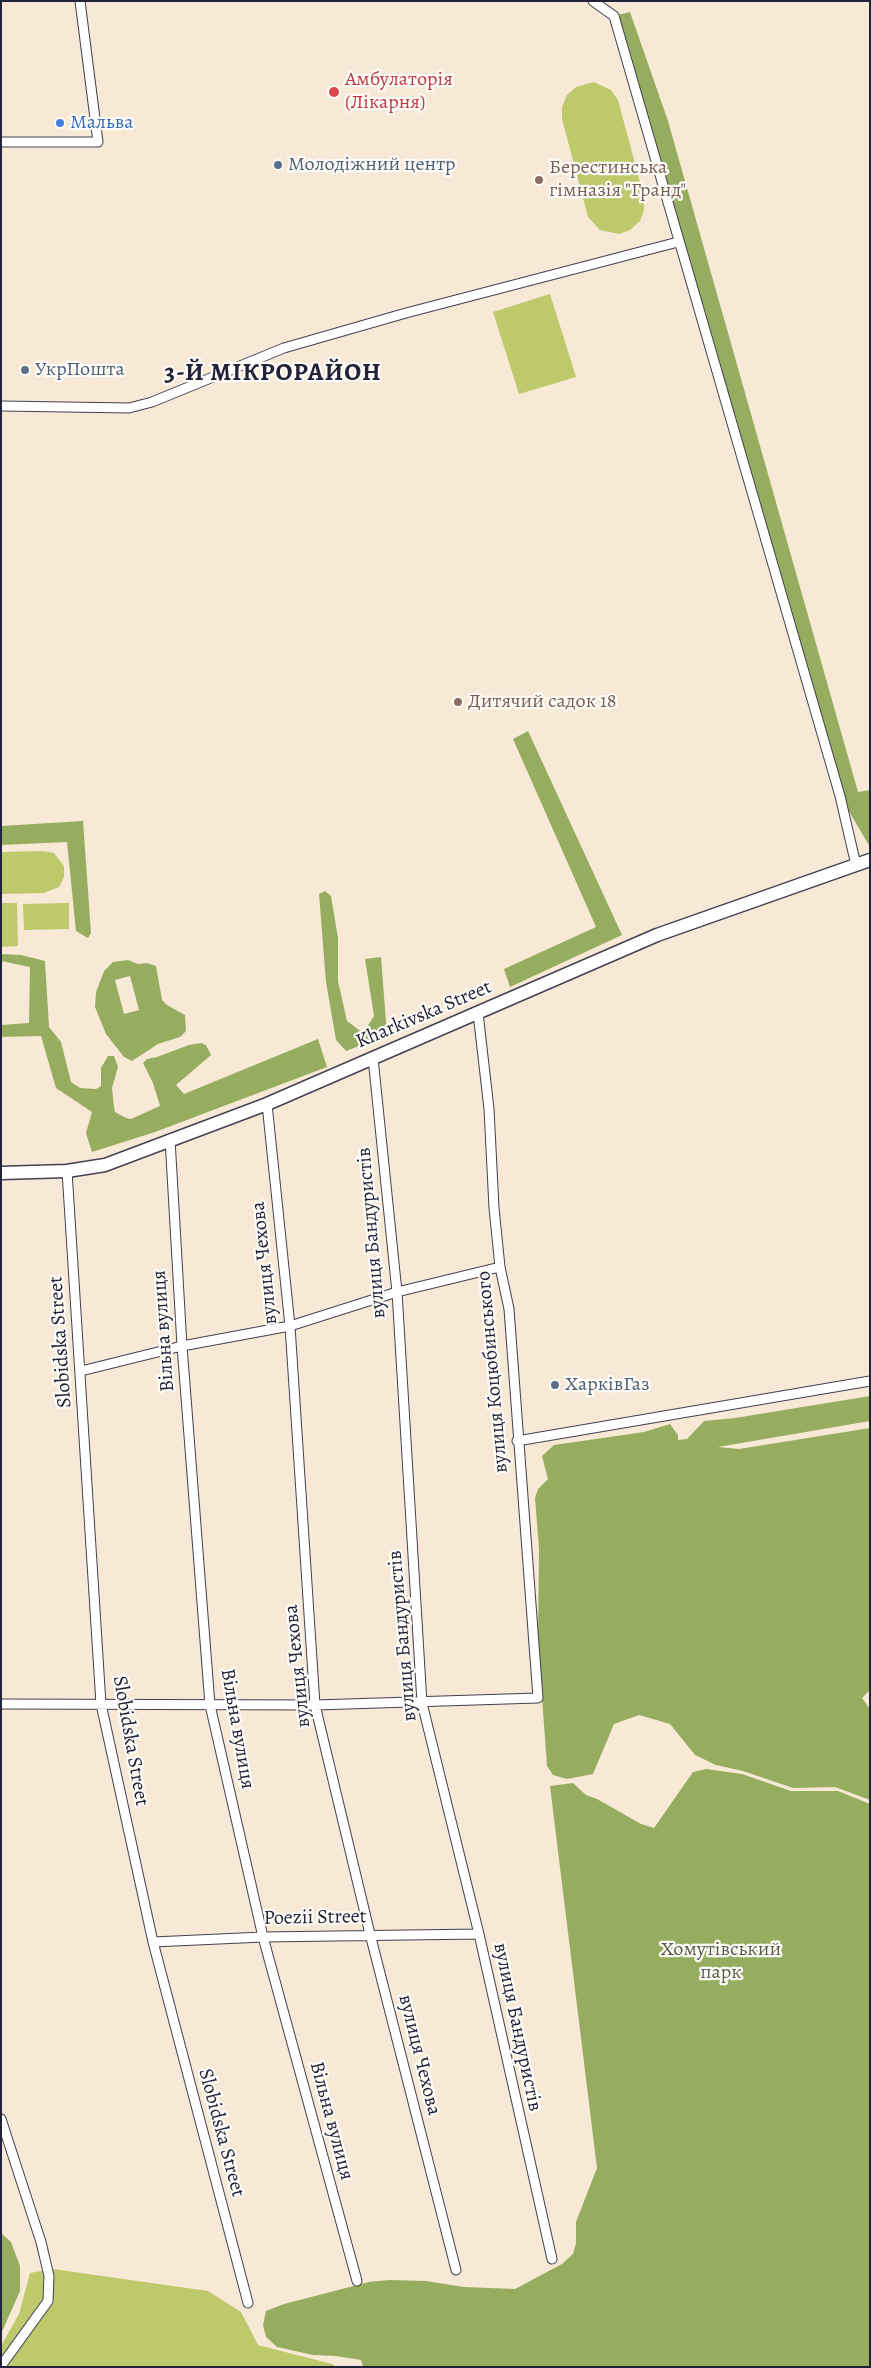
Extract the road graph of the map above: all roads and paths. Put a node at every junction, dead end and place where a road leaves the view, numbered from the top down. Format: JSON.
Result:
{"nodes":[{"id":1,"x":80,"y":1,"type":"edge"},
{"id":2,"x":593,"y":1,"type":"edge"},
{"id":3,"x":1,"y":142,"type":"edge"},
{"id":4,"x":678,"y":242,"type":"junction"},
{"id":5,"x":1,"y":406,"type":"edge"},
{"id":6,"x":870,"y":860,"type":"edge"},
{"id":7,"x":856,"y":865,"type":"junction"},
{"id":8,"x":478,"y":1013,"type":"junction"},
{"id":9,"x":373,"y":1058,"type":"junction"},
{"id":10,"x":267,"y":1104,"type":"junction"},
{"id":11,"x":170,"y":1139,"type":"junction"},
{"id":12,"x":66,"y":1171,"type":"junction"},
{"id":13,"x":1,"y":1173,"type":"edge"},
{"id":14,"x":500,"y":1267,"type":"junction"},
{"id":15,"x":396,"y":1292,"type":"junction"},
{"id":16,"x":290,"y":1326,"type":"junction"},
{"id":17,"x":182,"y":1346,"type":"junction"},
{"id":18,"x":81,"y":1371,"type":"junction"},
{"id":19,"x":870,"y":1381,"type":"edge"},
{"id":20,"x":517,"y":1441,"type":"junction"},
{"id":21,"x":422,"y":1703,"type":"junction"},
{"id":22,"x":1,"y":1704,"type":"edge"},
{"id":23,"x":101,"y":1704,"type":"junction"},
{"id":24,"x":210,"y":1705,"type":"junction"},
{"id":25,"x":315,"y":1705,"type":"junction"},
{"id":26,"x":370,"y":1934,"type":"junction"},
{"id":27,"x":479,"y":1934,"type":"junction"},
{"id":28,"x":263,"y":1937,"type":"junction"},
{"id":29,"x":153,"y":1942,"type":"junction"},
{"id":30,"x":1,"y":2119,"type":"edge"},
{"id":31,"x":552,"y":2259,"type":"dead end"},
{"id":32,"x":456,"y":2270,"type":"dead end"},
{"id":33,"x":357,"y":2281,"type":"dead end"},
{"id":34,"x":248,"y":2303,"type":"dead end"},
{"id":35,"x":1,"y":2366,"type":"edge"}],
"edges":[{"from":1,"to":3,"type":"street"},
{"from":2,"to":4,"type":"street"},
{"from":4,"to":5,"type":"street"},
{"from":4,"to":7,"type":"street"},
{"from":6,"to":7,"type":"street","name":"Kharkivska Street"},
{"from":7,"to":8,"type":"street","name":"Kharkivska Street"},
{"from":8,"to":9,"type":"street","name":"Kharkivska Street"},
{"from":8,"to":14,"type":"street","name":"вулиця Коцюбинського"},
{"from":9,"to":10,"type":"street","name":"Kharkivska Street"},
{"from":9,"to":15,"type":"street","name":"вулиця Бандуристів"},
{"from":10,"to":11,"type":"street","name":"Kharkivska Street"},
{"from":10,"to":16,"type":"street","name":"вулиця Чехова"},
{"from":11,"to":12,"type":"street","name":"Kharkivska Street"},
{"from":11,"to":17,"type":"street","name":"Вільна вулиця"},
{"from":12,"to":13,"type":"street","name":"Kharkivska Street"},
{"from":12,"to":18,"type":"street","name":"Slobidska Street"},
{"from":14,"to":15,"type":"street"},
{"from":14,"to":20,"type":"street","name":"вулиця Коцюбинського"},
{"from":15,"to":16,"type":"street"},
{"from":15,"to":21,"type":"street","name":"вулиця Бандуристів"},
{"from":16,"to":17,"type":"street"},
{"from":16,"to":25,"type":"street","name":"вулиця Чехова"},
{"from":17,"to":18,"type":"street"},
{"from":17,"to":24,"type":"street","name":"Вільна вулиця"},
{"from":18,"to":23,"type":"street","name":"Slobidska Street"},
{"from":19,"to":20,"type":"street"},
{"from":20,"to":21,"type":"street","name":"вулиця Коцюбинського"},
{"from":21,"to":25,"type":"street"},
{"from":21,"to":27,"type":"street","name":"вулиця Бандуристів"},
{"from":22,"to":23,"type":"street"},
{"from":23,"to":24,"type":"street"},
{"from":23,"to":29,"type":"street","name":"Slobidska Street"},
{"from":24,"to":25,"type":"street"},
{"from":24,"to":28,"type":"street","name":"Вільна вулиця"},
{"from":25,"to":26,"type":"street","name":"вулиця Чехова"},
{"from":26,"to":27,"type":"street","name":"Poezii Street"},
{"from":26,"to":28,"type":"street","name":"Poezii Street"},
{"from":26,"to":32,"type":"street","name":"вулиця Чехова"},
{"from":27,"to":31,"type":"street","name":"вулиця Бандуристів"},
{"from":28,"to":29,"type":"street","name":"Poezii Street"},
{"from":28,"to":33,"type":"street","name":"Вільна вулиця"},
{"from":29,"to":34,"type":"street","name":"Slobidska Street"},
{"from":30,"to":35,"type":"street"}]}
